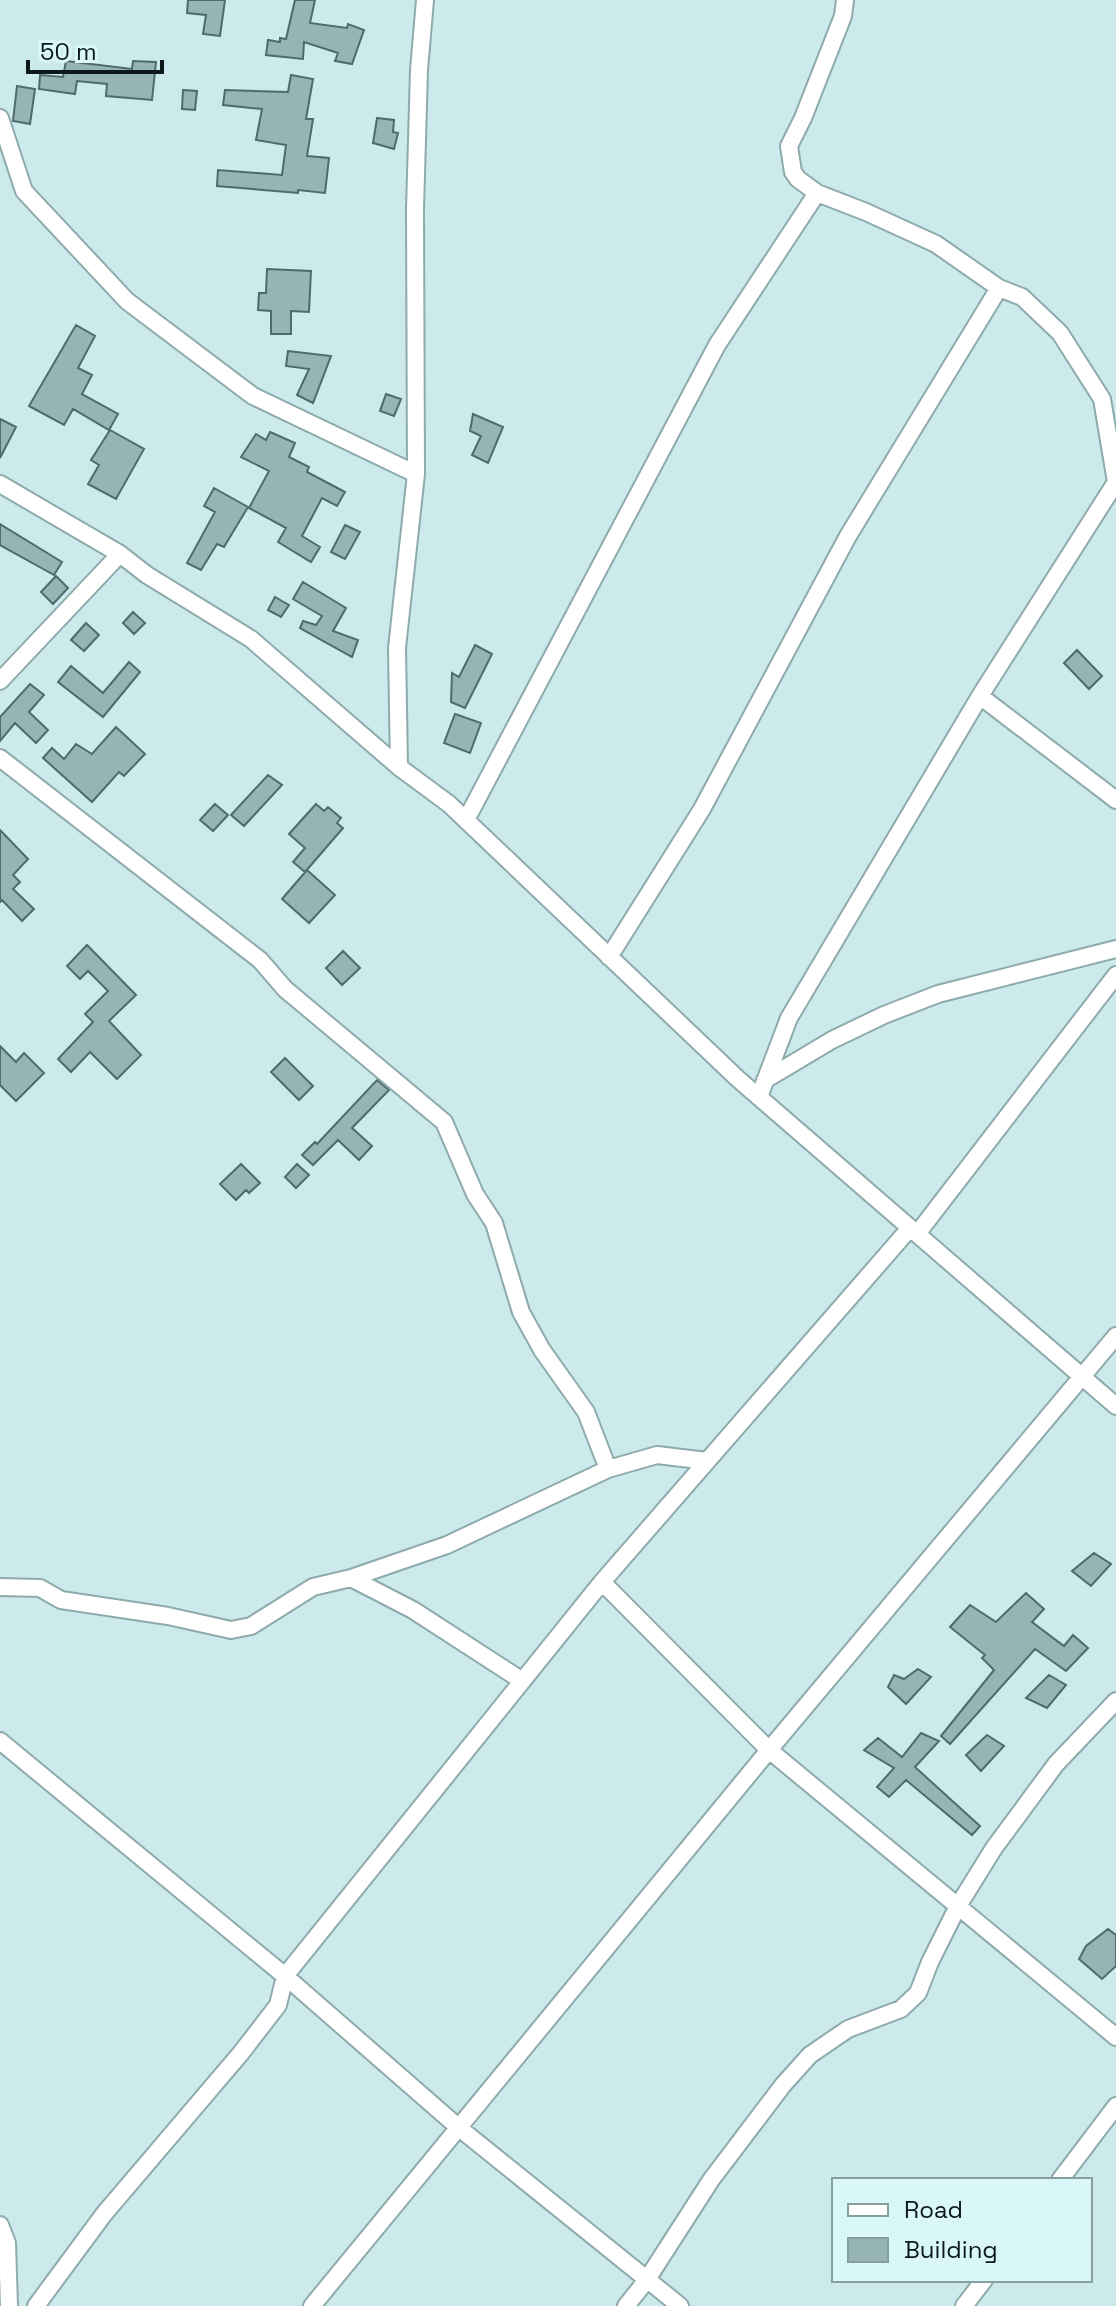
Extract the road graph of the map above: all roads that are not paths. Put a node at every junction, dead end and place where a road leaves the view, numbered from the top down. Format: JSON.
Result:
{"nodes":[{"id":1,"x":425,"y":0,"type":"edge"},
{"id":2,"x":845,"y":0,"type":"edge"},
{"id":3,"x":0,"y":118,"type":"edge"},
{"id":4,"x":817,"y":193,"type":"junction"},
{"id":5,"x":999,"y":288,"type":"junction"},
{"id":6,"x":416,"y":474,"type":"junction"},
{"id":7,"x":1116,"y":482,"type":"edge"},
{"id":8,"x":0,"y":484,"type":"edge"},
{"id":9,"x":120,"y":554,"type":"junction"},
{"id":10,"x":0,"y":681,"type":"edge"},
{"id":11,"x":980,"y":696,"type":"junction"},
{"id":12,"x":0,"y":758,"type":"edge"},
{"id":13,"x":399,"y":767,"type":"junction"},
{"id":14,"x":1116,"y":800,"type":"edge"},
{"id":15,"x":466,"y":820,"type":"junction"},
{"id":16,"x":1116,"y":949,"type":"edge"},
{"id":17,"x":609,"y":957,"type":"junction"},
{"id":18,"x":1116,"y":975,"type":"edge"},
{"id":19,"x":765,"y":1080,"type":"junction"},
{"id":20,"x":759,"y":1097,"type":"junction"},
{"id":21,"x":914,"y":1231,"type":"junction"},
{"id":22,"x":1116,"y":1336,"type":"edge"},
{"id":23,"x":1080,"y":1377,"type":"junction"},
{"id":24,"x":1116,"y":1406,"type":"edge"},
{"id":25,"x":707,"y":1461,"type":"junction"},
{"id":26,"x":608,"y":1469,"type":"junction"},
{"id":27,"x":351,"y":1578,"type":"junction"},
{"id":28,"x":602,"y":1582,"type":"junction"},
{"id":29,"x":0,"y":1587,"type":"edge"},
{"id":30,"x":521,"y":1680,"type":"junction"},
{"id":31,"x":1116,"y":1701,"type":"edge"},
{"id":32,"x":0,"y":1741,"type":"edge"},
{"id":33,"x":769,"y":1750,"type":"junction"},
{"id":34,"x":958,"y":1906,"type":"junction"},
{"id":35,"x":285,"y":1976,"type":"junction"},
{"id":36,"x":1116,"y":2037,"type":"edge"},
{"id":37,"x":1116,"y":2106,"type":"edge"},
{"id":38,"x":458,"y":2127,"type":"junction"},
{"id":39,"x":1062,"y":2178,"type":"edge"},
{"id":40,"x":0,"y":2225,"type":"edge"},
{"id":41,"x":646,"y":2281,"type":"junction"},
{"id":42,"x":982,"y":2282,"type":"edge"},
{"id":43,"x":9,"y":2306,"type":"edge"},
{"id":44,"x":36,"y":2306,"type":"edge"},
{"id":45,"x":312,"y":2306,"type":"edge"},
{"id":46,"x":626,"y":2306,"type":"edge"},
{"id":47,"x":680,"y":2306,"type":"edge"},
{"id":48,"x":964,"y":2306,"type":"edge"}],
"edges":[{"from":1,"to":6,"type":"street"},
{"from":2,"to":4,"type":"street"},
{"from":3,"to":6,"type":"street"},
{"from":4,"to":5,"type":"street"},
{"from":4,"to":15,"type":"street"},
{"from":5,"to":7,"type":"street"},
{"from":5,"to":17,"type":"street"},
{"from":6,"to":13,"type":"street"},
{"from":7,"to":11,"type":"street"},
{"from":8,"to":9,"type":"street"},
{"from":9,"to":10,"type":"street"},
{"from":9,"to":13,"type":"street"},
{"from":11,"to":14,"type":"street"},
{"from":11,"to":19,"type":"street"},
{"from":12,"to":26,"type":"street"},
{"from":13,"to":15,"type":"street"},
{"from":15,"to":17,"type":"street"},
{"from":16,"to":19,"type":"street"},
{"from":17,"to":20,"type":"street"},
{"from":18,"to":21,"type":"street"},
{"from":19,"to":20,"type":"street"},
{"from":20,"to":21,"type":"street"},
{"from":21,"to":23,"type":"street"},
{"from":21,"to":25,"type":"street"},
{"from":22,"to":23,"type":"street"},
{"from":23,"to":24,"type":"street"},
{"from":23,"to":33,"type":"street"},
{"from":25,"to":26,"type":"street"},
{"from":25,"to":28,"type":"street"},
{"from":26,"to":27,"type":"street"},
{"from":27,"to":29,"type":"street"},
{"from":27,"to":30,"type":"street"},
{"from":28,"to":30,"type":"street"},
{"from":28,"to":33,"type":"street"},
{"from":30,"to":35,"type":"street"},
{"from":31,"to":34,"type":"street"},
{"from":32,"to":35,"type":"street"},
{"from":33,"to":34,"type":"street"},
{"from":33,"to":38,"type":"street"},
{"from":34,"to":36,"type":"street"},
{"from":34,"to":41,"type":"street"},
{"from":35,"to":38,"type":"street"},
{"from":35,"to":44,"type":"street"},
{"from":37,"to":39,"type":"street"},
{"from":38,"to":41,"type":"street"},
{"from":38,"to":45,"type":"street"},
{"from":40,"to":43,"type":"street"},
{"from":41,"to":46,"type":"street"},
{"from":41,"to":47,"type":"street"},
{"from":42,"to":48,"type":"street"}]}
